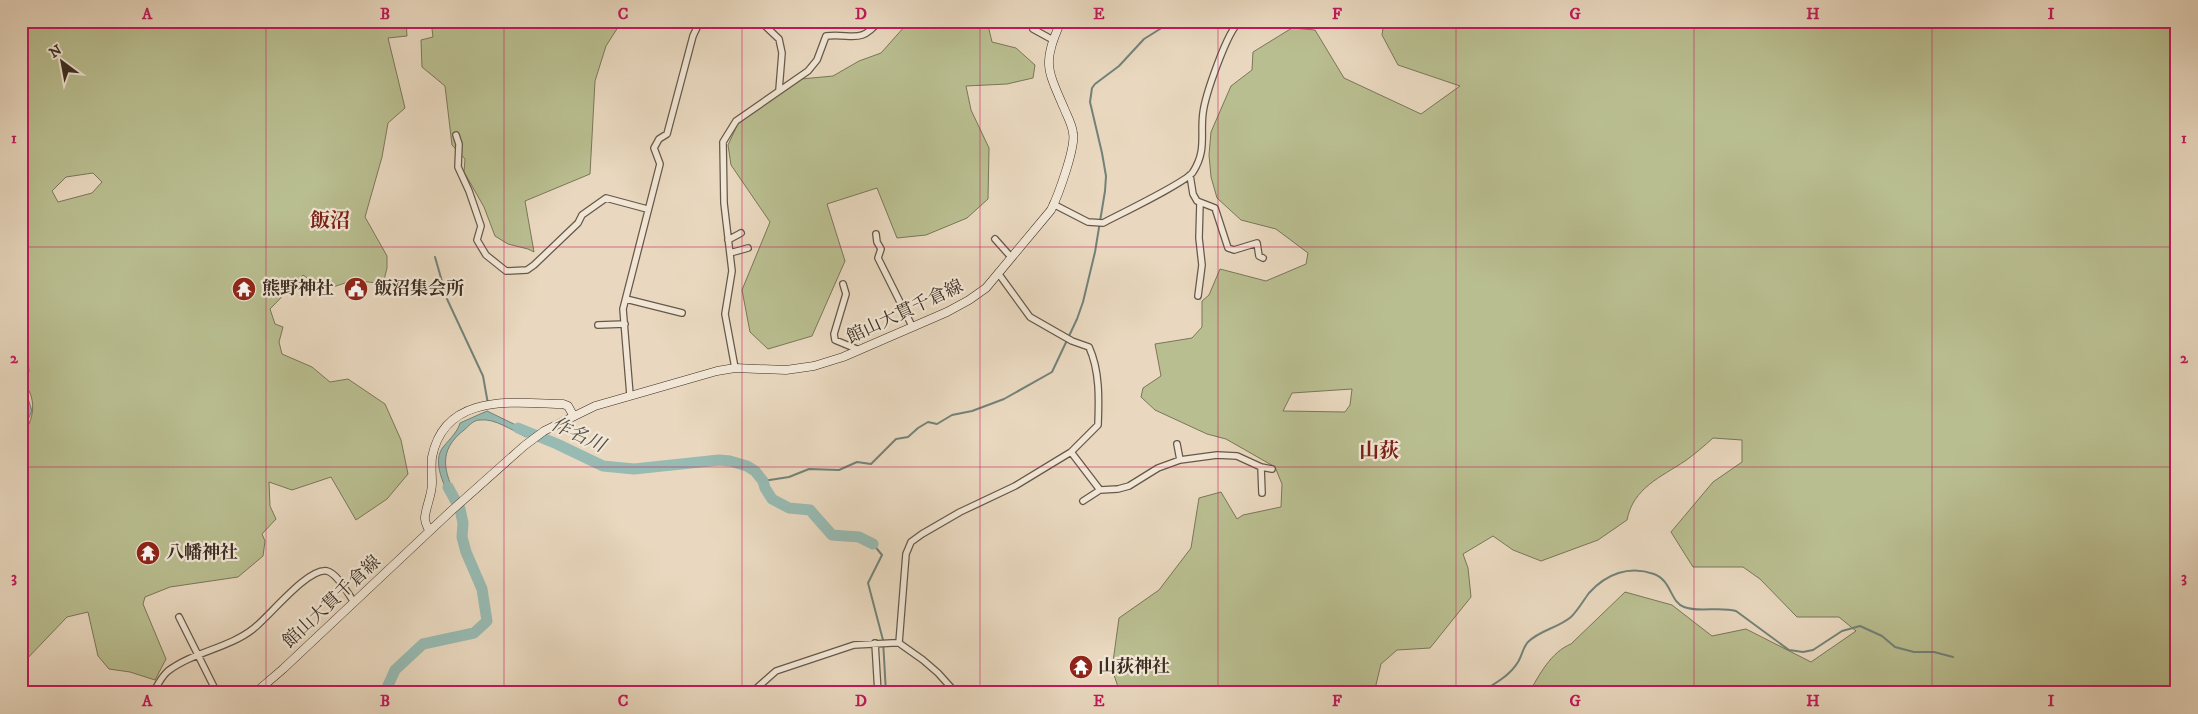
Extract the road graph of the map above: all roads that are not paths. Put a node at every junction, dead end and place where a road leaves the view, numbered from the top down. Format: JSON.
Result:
{"nodes":[{"id":1,"x":700,"y":21,"type":"edge"},
{"id":2,"x":760,"y":21,"type":"edge"},
{"id":3,"x":879,"y":21,"type":"edge"},
{"id":4,"x":1061,"y":21,"type":"edge"},
{"id":5,"x":1240,"y":21,"type":"edge"},
{"id":6,"x":1033,"y":29,"type":"dead end"},
{"id":7,"x":1053,"y":40,"type":"junction"},
{"id":8,"x":779,"y":90,"type":"junction"},
{"id":9,"x":456,"y":134,"type":"dead end"},
{"id":10,"x":1190,"y":175,"type":"junction"},
{"id":11,"x":1053,"y":204,"type":"junction"},
{"id":12,"x":1200,"y":204,"type":"junction"},
{"id":13,"x":647,"y":209,"type":"junction"},
{"id":14,"x":740,"y":233,"type":"dead end"},
{"id":15,"x":876,"y":234,"type":"dead end"},
{"id":16,"x":995,"y":239,"type":"dead end"},
{"id":17,"x":728,"y":240,"type":"junction"},
{"id":18,"x":748,"y":248,"type":"dead end"},
{"id":19,"x":730,"y":253,"type":"junction"},
{"id":20,"x":1011,"y":257,"type":"junction"},
{"id":21,"x":1263,"y":258,"type":"dead end"},
{"id":22,"x":998,"y":273,"type":"junction"},
{"id":23,"x":843,"y":284,"type":"dead end"},
{"id":24,"x":1198,"y":296,"type":"dead end"},
{"id":25,"x":626,"y":299,"type":"junction"},
{"id":26,"x":682,"y":313,"type":"dead end"},
{"id":27,"x":624,"y":324,"type":"junction"},
{"id":28,"x":598,"y":325,"type":"dead end"},
{"id":29,"x":912,"y":326,"type":"junction"},
{"id":30,"x":859,"y":350,"type":"junction"},
{"id":31,"x":735,"y":368,"type":"junction"},
{"id":32,"x":630,"y":395,"type":"junction"},
{"id":33,"x":573,"y":415,"type":"junction"},
{"id":34,"x":1177,"y":444,"type":"dead end"},
{"id":35,"x":1071,"y":452,"type":"junction"},
{"id":36,"x":1180,"y":460,"type":"junction"},
{"id":37,"x":1261,"y":467,"type":"junction"},
{"id":38,"x":1272,"y":469,"type":"dead end"},
{"id":39,"x":1100,"y":490,"type":"junction"},
{"id":40,"x":1262,"y":493,"type":"dead end"},
{"id":41,"x":1084,"y":501,"type":"dead end"},
{"id":42,"x":429,"y":531,"type":"junction"},
{"id":43,"x":354,"y":602,"type":"junction"},
{"id":44,"x":179,"y":617,"type":"dead end"},
{"id":45,"x":878,"y":643,"type":"junction"},
{"id":46,"x":895,"y":643,"type":"junction"},
{"id":47,"x":199,"y":655,"type":"junction"},
{"id":48,"x":152,"y":693,"type":"edge"},
{"id":49,"x":217,"y":693,"type":"edge"},
{"id":50,"x":254,"y":693,"type":"edge"},
{"id":51,"x":751,"y":693,"type":"edge"},
{"id":52,"x":878,"y":693,"type":"edge"},
{"id":53,"x":956,"y":693,"type":"edge"}],
"edges":[{"from":1,"to":13,"type":"street"},
{"from":2,"to":8,"type":"street"},
{"from":3,"to":8,"type":"street"},
{"from":4,"to":7,"type":"main road","name":"館山大貫千倉線"},
{"from":5,"to":10,"type":"street"},
{"from":6,"to":7,"type":"street"},
{"from":7,"to":11,"type":"main road","name":"館山大貫千倉線"},
{"from":8,"to":17,"type":"street"},
{"from":9,"to":13,"type":"street"},
{"from":10,"to":11,"type":"street"},
{"from":10,"to":12,"type":"street"},
{"from":11,"to":20,"type":"main road","name":"館山大貫千倉線"},
{"from":12,"to":21,"type":"street"},
{"from":12,"to":24,"type":"street"},
{"from":13,"to":25,"type":"street"},
{"from":14,"to":17,"type":"street"},
{"from":15,"to":29,"type":"street"},
{"from":16,"to":20,"type":"street"},
{"from":17,"to":19,"type":"street"},
{"from":18,"to":19,"type":"street"},
{"from":19,"to":31,"type":"street"},
{"from":20,"to":22,"type":"main road","name":"館山大貫千倉線"},
{"from":22,"to":29,"type":"main road","name":"館山大貫千倉線"},
{"from":22,"to":35,"type":"street"},
{"from":23,"to":30,"type":"street"},
{"from":25,"to":26,"type":"street"},
{"from":25,"to":27,"type":"street"},
{"from":27,"to":28,"type":"street"},
{"from":27,"to":32,"type":"street"},
{"from":29,"to":30,"type":"main road","name":"館山大貫千倉線"},
{"from":30,"to":31,"type":"main road","name":"館山大貫千倉線"},
{"from":31,"to":32,"type":"main road","name":"館山大貫千倉線"},
{"from":32,"to":33,"type":"main road","name":"館山大貫千倉線"},
{"from":33,"to":42,"type":"main road","name":"館山大貫千倉線"},
{"from":33,"to":42,"type":"main road"},
{"from":34,"to":36,"type":"street"},
{"from":35,"to":39,"type":"street"},
{"from":35,"to":46,"type":"street"},
{"from":36,"to":37,"type":"street"},
{"from":36,"to":39,"type":"street"},
{"from":37,"to":38,"type":"street"},
{"from":37,"to":40,"type":"street"},
{"from":39,"to":41,"type":"street"},
{"from":42,"to":43,"type":"main road","name":"館山大貫千倉線"},
{"from":43,"to":47,"type":"street"},
{"from":43,"to":50,"type":"main road","name":"館山大貫千倉線"},
{"from":44,"to":47,"type":"street"},
{"from":45,"to":46,"type":"street"},
{"from":45,"to":51,"type":"street"},
{"from":45,"to":52,"type":"street"},
{"from":46,"to":53,"type":"street"},
{"from":47,"to":48,"type":"street"},
{"from":47,"to":49,"type":"street"}]}
